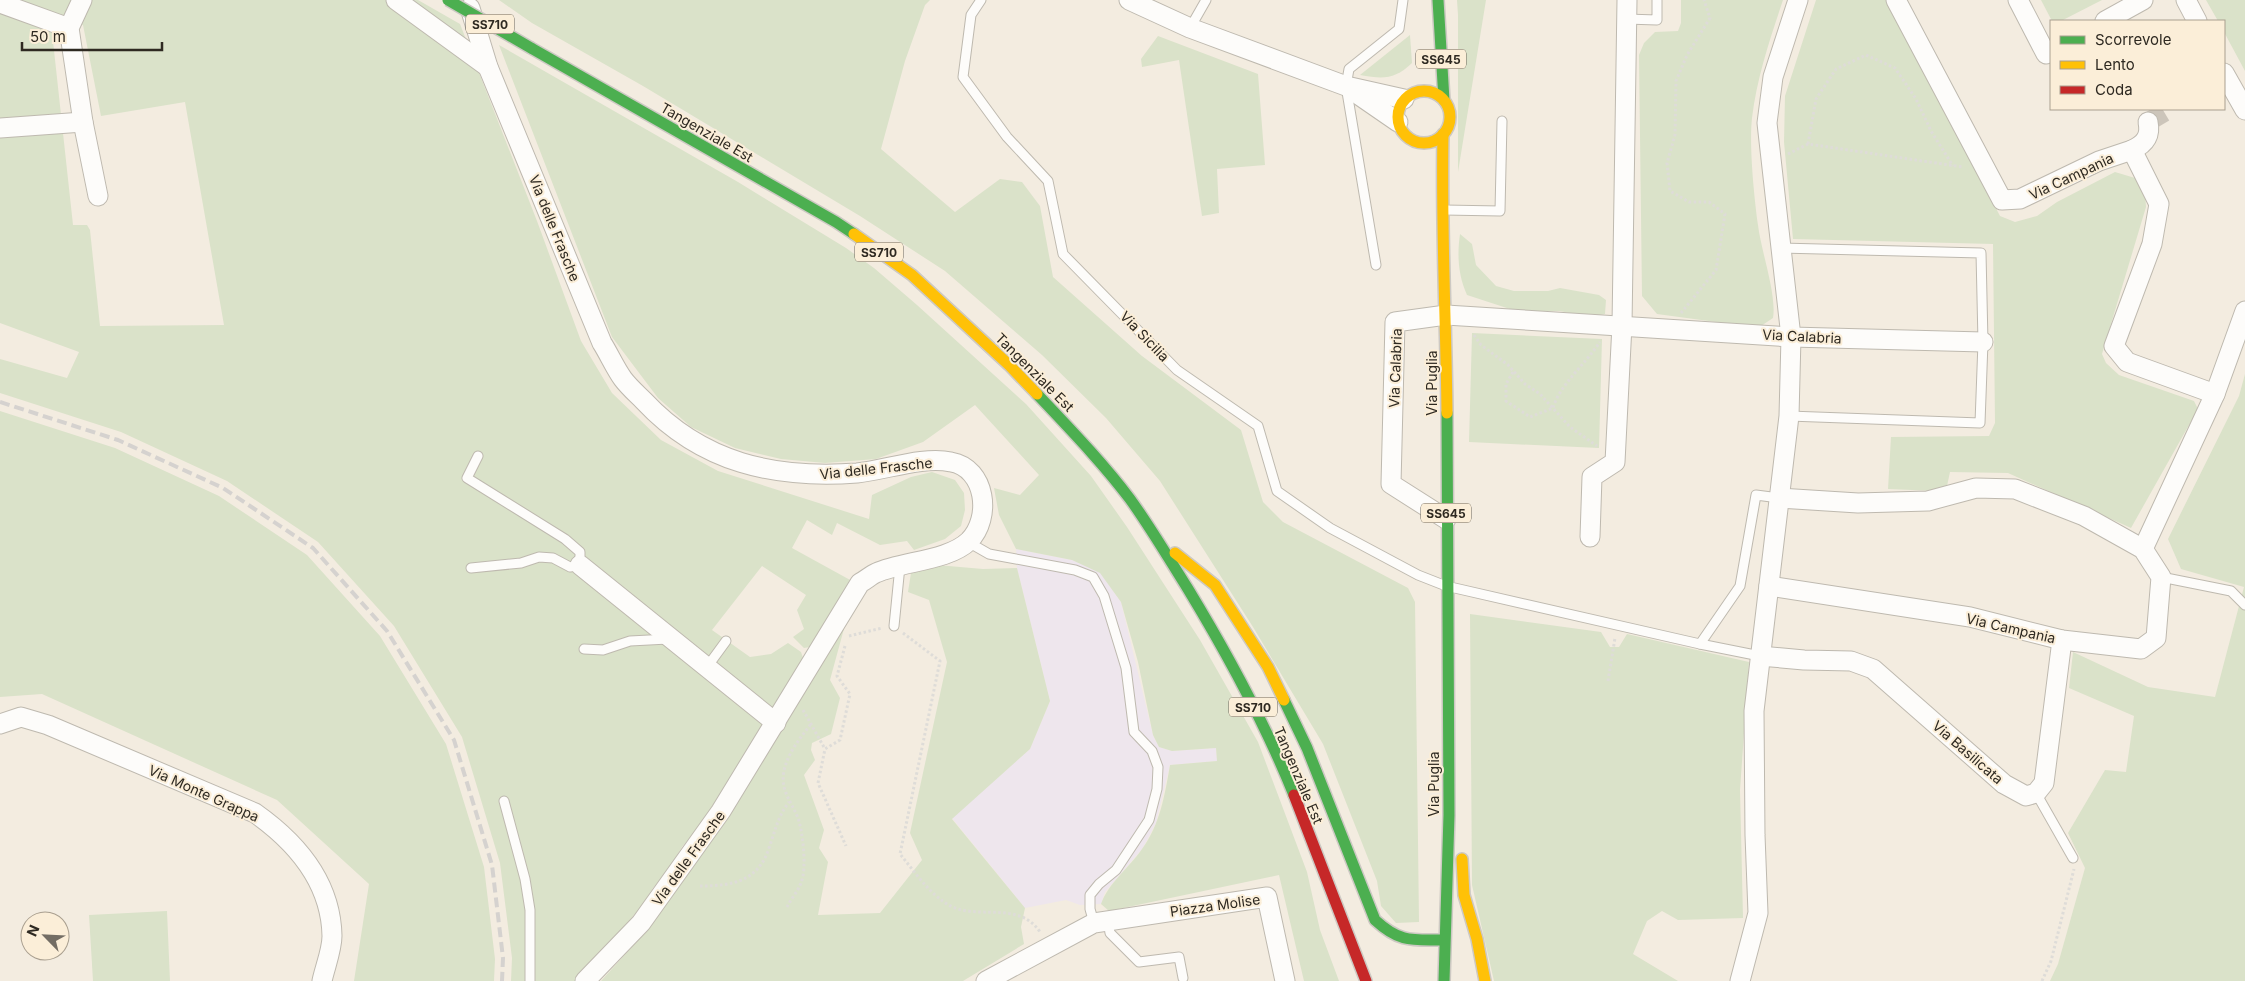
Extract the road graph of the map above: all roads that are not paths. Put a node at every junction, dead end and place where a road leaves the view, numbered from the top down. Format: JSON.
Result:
{"nodes":[{"id":1,"x":82,"y":0,"type":"edge"},
{"id":2,"x":396,"y":0,"type":"edge"},
{"id":3,"x":448,"y":0,"type":"edge"},
{"id":4,"x":467,"y":0,"type":"edge"},
{"id":5,"x":981,"y":0,"type":"edge"},
{"id":6,"x":1130,"y":0,"type":"edge"},
{"id":7,"x":1206,"y":0,"type":"edge"},
{"id":8,"x":1403,"y":0,"type":"edge"},
{"id":9,"x":1438,"y":0,"type":"edge"},
{"id":10,"x":1627,"y":0,"type":"edge"},
{"id":11,"x":1657,"y":0,"type":"edge"},
{"id":12,"x":1798,"y":0,"type":"edge"},
{"id":13,"x":1896,"y":0,"type":"edge"},
{"id":14,"x":2018,"y":0,"type":"edge"},
{"id":15,"x":2143,"y":0,"type":"edge"},
{"id":16,"x":2186,"y":0,"type":"edge"},
{"id":17,"x":0,"y":3,"type":"edge"},
{"id":18,"x":1438,"y":18,"type":"junction"},
{"id":19,"x":1626,"y":19,"type":"junction"},
{"id":20,"x":2107,"y":20,"type":"edge"},
{"id":21,"x":2196,"y":20,"type":"edge"},
{"id":22,"x":69,"y":28,"type":"junction"},
{"id":23,"x":1190,"y":28,"type":"junction"},
{"id":24,"x":2050,"y":52,"type":"edge"},
{"id":25,"x":1429,"y":54,"type":"dead end"},
{"id":26,"x":488,"y":67,"type":"junction"},
{"id":27,"x":2225,"y":76,"type":"edge"},
{"id":28,"x":1346,"y":86,"type":"junction"},
{"id":29,"x":1415,"y":90,"type":"junction"},
{"id":30,"x":1444,"y":100,"type":"junction"},
{"id":31,"x":2245,"y":110,"type":"edge"},
{"id":32,"x":1502,"y":121,"type":"dead end"},
{"id":33,"x":83,"y":122,"type":"junction"},
{"id":34,"x":1398,"y":122,"type":"junction"},
{"id":35,"x":2148,"y":122,"type":"dead end"},
{"id":36,"x":0,"y":128,"type":"edge"},
{"id":37,"x":1444,"y":134,"type":"junction"},
{"id":38,"x":1413,"y":141,"type":"junction"},
{"id":39,"x":2132,"y":150,"type":"junction"},
{"id":40,"x":1420,"y":158,"type":"dead end"},
{"id":41,"x":1431,"y":184,"type":"dead end"},
{"id":42,"x":98,"y":196,"type":"dead end"},
{"id":43,"x":1441,"y":210,"type":"junction"},
{"id":44,"x":1780,"y":248,"type":"junction"},
{"id":45,"x":1376,"y":266,"type":"dead end"},
{"id":46,"x":2245,"y":312,"type":"edge"},
{"id":47,"x":1446,"y":314,"type":"junction"},
{"id":48,"x":1615,"y":325,"type":"junction"},
{"id":49,"x":1791,"y":337,"type":"junction"},
{"id":50,"x":1983,"y":342,"type":"junction"},
{"id":51,"x":2214,"y":394,"type":"junction"},
{"id":52,"x":1789,"y":416,"type":"junction"},
{"id":53,"x":478,"y":456,"type":"dead end"},
{"id":54,"x":1779,"y":498,"type":"junction"},
{"id":55,"x":1446,"y":519,"type":"junction"},
{"id":56,"x":1590,"y":537,"type":"dead end"},
{"id":57,"x":1158,"y":540,"type":"junction"},
{"id":58,"x":968,"y":542,"type":"junction"},
{"id":59,"x":2143,"y":549,"type":"junction"},
{"id":60,"x":580,"y":565,"type":"junction"},
{"id":61,"x":900,"y":566,"type":"junction"},
{"id":62,"x":471,"y":568,"type":"dead end"},
{"id":63,"x":2161,"y":578,"type":"junction"},
{"id":64,"x":1446,"y":586,"type":"junction"},
{"id":65,"x":1769,"y":586,"type":"junction"},
{"id":66,"x":2245,"y":605,"type":"edge"},
{"id":67,"x":894,"y":626,"type":"road end"},
{"id":68,"x":671,"y":638,"type":"junction"},
{"id":69,"x":2062,"y":640,"type":"junction"},
{"id":70,"x":726,"y":641,"type":"dead end"},
{"id":71,"x":1700,"y":644,"type":"junction"},
{"id":72,"x":584,"y":649,"type":"dead end"},
{"id":73,"x":1760,"y":656,"type":"junction"},
{"id":74,"x":707,"y":667,"type":"junction"},
{"id":75,"x":776,"y":723,"type":"junction"},
{"id":76,"x":0,"y":724,"type":"edge"},
{"id":77,"x":2036,"y":793,"type":"junction"},
{"id":78,"x":504,"y":801,"type":"dead end"},
{"id":79,"x":1449,"y":815,"type":"junction"},
{"id":80,"x":2073,"y":858,"type":"road end"},
{"id":81,"x":1327,"y":884,"type":"junction"},
{"id":82,"x":1101,"y":922,"type":"junction"},
{"id":83,"x":1444,"y":940,"type":"junction"},
{"id":84,"x":1347,"y":967,"type":"dead end"},
{"id":85,"x":1183,"y":978,"type":"dead end"},
{"id":86,"x":322,"y":981,"type":"edge"},
{"id":87,"x":530,"y":981,"type":"edge"},
{"id":88,"x":585,"y":981,"type":"edge"},
{"id":89,"x":986,"y":981,"type":"edge"},
{"id":90,"x":1285,"y":981,"type":"edge"},
{"id":91,"x":1366,"y":981,"type":"edge"},
{"id":92,"x":1444,"y":981,"type":"edge"},
{"id":93,"x":1486,"y":981,"type":"edge"},
{"id":94,"x":1740,"y":981,"type":"edge"}],
"edges":[{"from":1,"to":22,"type":"street"},
{"from":2,"to":26,"type":"street"},
{"from":3,"to":57,"type":"main road","name":"Tangenziale Est","number":"SS710","bridge":true},
{"from":4,"to":26,"type":"street","name":"Via delle Frasche"},
{"from":5,"to":64,"type":"lane","name":"Via Sicilia"},
{"from":6,"to":23,"type":"street"},
{"from":7,"to":23,"type":"lane"},
{"from":8,"to":28,"type":"lane"},
{"from":9,"to":18,"type":"main road","number":"SS645"},
{"from":10,"to":19,"type":"street"},
{"from":11,"to":19,"type":"lane"},
{"from":12,"to":44,"type":"street"},
{"from":13,"to":39,"type":"street","name":"Via Campania"},
{"from":14,"to":24,"type":"street"},
{"from":15,"to":20,"type":"street"},
{"from":16,"to":21,"type":"street"},
{"from":17,"to":22,"type":"street"},
{"from":18,"to":25,"type":"main road","number":"SS645"},
{"from":18,"to":30,"type":"main road","number":"SS645"},
{"from":19,"to":48,"type":"street"},
{"from":22,"to":33,"type":"street"},
{"from":23,"to":28,"type":"street"},
{"from":26,"to":58,"type":"street","name":"Via delle Frasche"},
{"from":27,"to":31,"type":"street"},
{"from":28,"to":29,"type":"street"},
{"from":28,"to":34,"type":"street"},
{"from":28,"to":45,"type":"lane"},
{"from":29,"to":30,"type":"main road"},
{"from":29,"to":34,"type":"main road"},
{"from":30,"to":37,"type":"main road","number":"SS645"},
{"from":32,"to":43,"type":"lane"},
{"from":33,"to":36,"type":"street"},
{"from":33,"to":42,"type":"street"},
{"from":34,"to":38,"type":"main road"},
{"from":35,"to":39,"type":"street"},
{"from":37,"to":38,"type":"main road"},
{"from":37,"to":43,"type":"main road","name":"Via Puglia","number":"SS645"},
{"from":38,"to":40,"type":"main road"},
{"from":39,"to":51,"type":"street"},
{"from":41,"to":43,"type":"main road","name":"Via Puglia","number":"SS645"},
{"from":43,"to":47,"type":"main road","name":"Via Puglia","number":"SS645"},
{"from":44,"to":49,"type":"street"},
{"from":44,"to":50,"type":"lane"},
{"from":46,"to":51,"type":"street"},
{"from":47,"to":48,"type":"street","name":"Via Calabria"},
{"from":47,"to":55,"type":"main road","name":"Via Puglia","number":"SS645"},
{"from":47,"to":55,"type":"street","name":"Via Calabria"},
{"from":48,"to":49,"type":"street","name":"Via Calabria"},
{"from":48,"to":56,"type":"street"},
{"from":49,"to":50,"type":"street","name":"Via Calabria"},
{"from":49,"to":52,"type":"street"},
{"from":50,"to":52,"type":"lane"},
{"from":51,"to":59,"type":"street"},
{"from":52,"to":54,"type":"street"},
{"from":53,"to":60,"type":"lane"},
{"from":54,"to":59,"type":"street"},
{"from":54,"to":65,"type":"street"},
{"from":54,"to":71,"type":"lane"},
{"from":55,"to":64,"type":"main road","name":"Via Puglia","number":"SS645"},
{"from":57,"to":81,"type":"main road","name":"Tangenziale Est","number":"SS710"},
{"from":57,"to":83,"type":"main road"},
{"from":58,"to":61,"type":"street","name":"Via delle Frasche"},
{"from":58,"to":82,"type":"lane"},
{"from":59,"to":63,"type":"street"},
{"from":60,"to":62,"type":"lane"},
{"from":60,"to":68,"type":"street"},
{"from":61,"to":67,"type":"lane"},
{"from":61,"to":75,"type":"street","name":"Via delle Frasche"},
{"from":63,"to":66,"type":"lane"},
{"from":63,"to":69,"type":"street","name":"Via Campania"},
{"from":64,"to":71,"type":"lane"},
{"from":64,"to":79,"type":"main road","name":"Via Puglia","number":"SS645"},
{"from":65,"to":69,"type":"street","name":"Via Campania"},
{"from":65,"to":73,"type":"street"},
{"from":68,"to":72,"type":"lane"},
{"from":68,"to":74,"type":"street"},
{"from":69,"to":77,"type":"street"},
{"from":70,"to":74,"type":"lane"},
{"from":71,"to":73,"type":"lane"},
{"from":73,"to":77,"type":"street","name":"Via Basilicata"},
{"from":73,"to":94,"type":"street"},
{"from":74,"to":75,"type":"street"},
{"from":75,"to":88,"type":"street","name":"Via delle Frasche"},
{"from":76,"to":86,"type":"street","name":"Via Monte Grappa"},
{"from":77,"to":80,"type":"lane"},
{"from":78,"to":87,"type":"lane"},
{"from":79,"to":83,"type":"main road","name":"Via Puglia","number":"SS645"},
{"from":79,"to":93,"type":"main road"},
{"from":81,"to":84,"type":"main road"},
{"from":81,"to":91,"type":"main road","name":"Tangenziale Est","number":"SS710"},
{"from":82,"to":85,"type":"lane"},
{"from":82,"to":89,"type":"street","name":"Piazza Molise"},
{"from":82,"to":90,"type":"street","name":"Piazza Molise"},
{"from":83,"to":92,"type":"main road","name":"Via Puglia","number":"SS645"}]}
